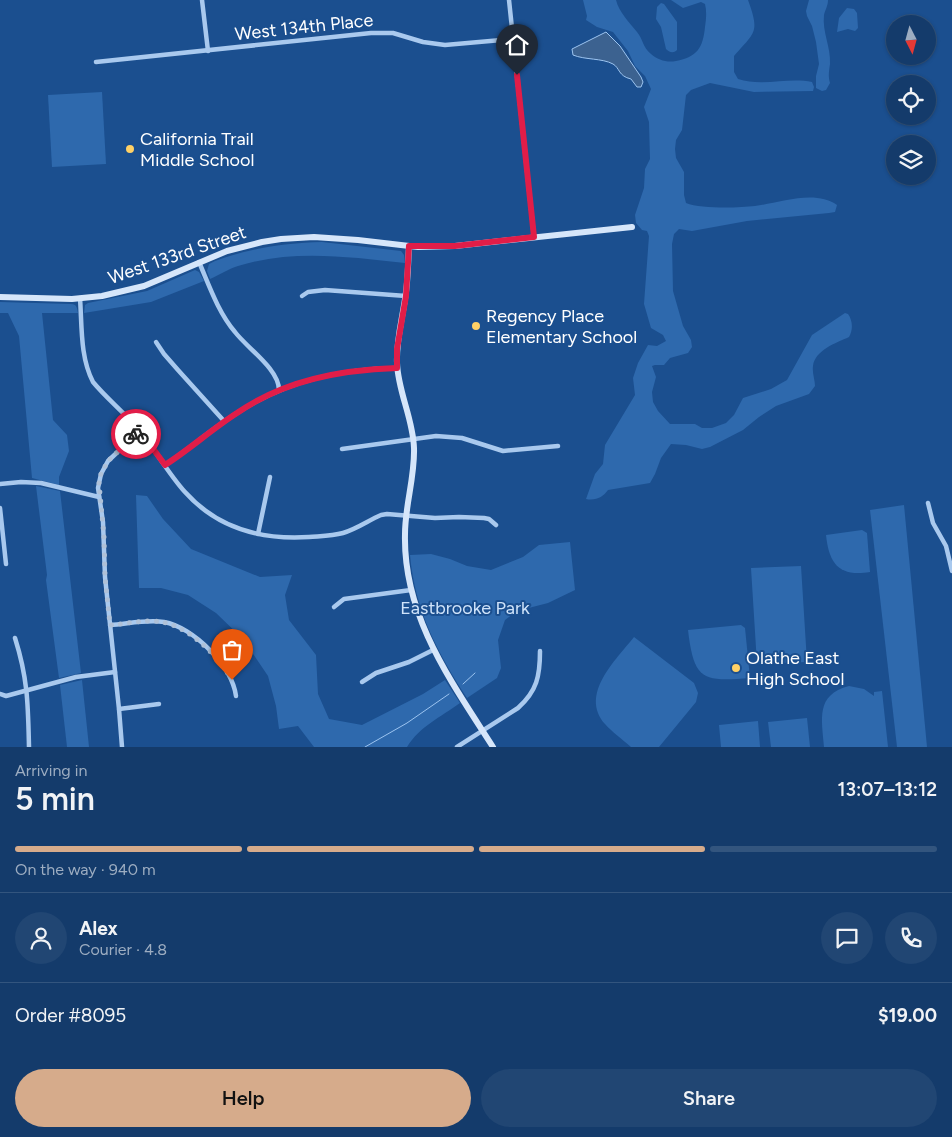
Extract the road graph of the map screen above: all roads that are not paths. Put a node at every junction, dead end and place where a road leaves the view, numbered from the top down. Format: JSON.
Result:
{"nodes":[{"id":1,"x":202,"y":0,"type":"edge"},
{"id":2,"x":509,"y":0,"type":"edge"},
{"id":3,"x":513,"y":39,"type":"junction"},
{"id":4,"x":208,"y":51,"type":"junction"},
{"id":5,"x":96,"y":62,"type":"dead end"},
{"id":6,"x":632,"y":227,"type":"dead end"},
{"id":7,"x":534,"y":237,"type":"junction"},
{"id":8,"x":409,"y":246,"type":"junction"},
{"id":9,"x":199,"y":262,"type":"junction"},
{"id":10,"x":302,"y":296,"type":"dead end"},
{"id":11,"x":406,"y":296,"type":"junction"},
{"id":12,"x":0,"y":297,"type":"edge"},
{"id":13,"x":80,"y":298,"type":"junction"},
{"id":14,"x":156,"y":342,"type":"dead end"},
{"id":15,"x":397,"y":368,"type":"junction"},
{"id":16,"x":279,"y":390,"type":"junction"},
{"id":17,"x":224,"y":421,"type":"junction"},
{"id":18,"x":140,"y":431,"type":"junction"},
{"id":19,"x":413,"y":440,"type":"junction"},
{"id":20,"x":558,"y":446,"type":"dead end"},
{"id":21,"x":342,"y":450,"type":"dead end"},
{"id":22,"x":165,"y":465,"type":"junction"},
{"id":23,"x":270,"y":477,"type":"dead end"},
{"id":24,"x":0,"y":484,"type":"edge"},
{"id":25,"x":99,"y":497,"type":"junction"},
{"id":26,"x":928,"y":503,"type":"dead end"},
{"id":27,"x":0,"y":508,"type":"edge"},
{"id":28,"x":406,"y":516,"type":"junction"},
{"id":29,"x":496,"y":526,"type":"dead end"},
{"id":30,"x":258,"y":534,"type":"junction"},
{"id":31,"x":6,"y":564,"type":"dead end"},
{"id":32,"x":952,"y":571,"type":"edge"},
{"id":33,"x":411,"y":590,"type":"junction"},
{"id":34,"x":334,"y":607,"type":"dead end"},
{"id":35,"x":110,"y":625,"type":"junction"},
{"id":36,"x":15,"y":638,"type":"dead end"},
{"id":37,"x":433,"y":650,"type":"junction"},
{"id":38,"x":540,"y":651,"type":"dead end"},
{"id":39,"x":115,"y":672,"type":"junction"},
{"id":40,"x":362,"y":682,"type":"dead end"},
{"id":41,"x":27,"y":691,"type":"junction"},
{"id":42,"x":0,"y":694,"type":"edge"},
{"id":43,"x":6,"y":696,"type":"junction"},
{"id":44,"x":236,"y":696,"type":"dead end"},
{"id":45,"x":0,"y":700,"type":"edge"},
{"id":46,"x":158,"y":704,"type":"dead end"},
{"id":47,"x":119,"y":708,"type":"junction"},
{"id":48,"x":482,"y":730,"type":"junction"},
{"id":49,"x":29,"y":747,"type":"edge"},
{"id":50,"x":122,"y":747,"type":"edge"},
{"id":51,"x":456,"y":747,"type":"edge"},
{"id":52,"x":493,"y":747,"type":"edge"}],
"edges":[{"from":1,"to":4,"type":"street"},
{"from":2,"to":3,"type":"street"},
{"from":3,"to":4,"type":"street","name":"West 134th Place"},
{"from":3,"to":7,"type":"street"},
{"from":4,"to":5,"type":"street","name":"West 134th Place"},
{"from":6,"to":7,"type":"street","name":"West 133rd Street"},
{"from":7,"to":8,"type":"street","name":"West 133rd Street"},
{"from":8,"to":9,"type":"street","name":"West 133rd Street"},
{"from":8,"to":11,"type":"street"},
{"from":9,"to":13,"type":"street","name":"West 133rd Street"},
{"from":9,"to":16,"type":"street"},
{"from":10,"to":11,"type":"street"},
{"from":11,"to":15,"type":"street"},
{"from":12,"to":13,"type":"street","name":"West 133rd Street"},
{"from":13,"to":18,"type":"street"},
{"from":14,"to":17,"type":"street"},
{"from":15,"to":16,"type":"street"},
{"from":15,"to":19,"type":"street"},
{"from":16,"to":17,"type":"street"},
{"from":17,"to":22,"type":"street"},
{"from":18,"to":22,"type":"street"},
{"from":18,"to":25,"type":"street"},
{"from":19,"to":20,"type":"street"},
{"from":19,"to":21,"type":"street"},
{"from":19,"to":28,"type":"street"},
{"from":22,"to":30,"type":"street"},
{"from":23,"to":30,"type":"street"},
{"from":24,"to":25,"type":"street"},
{"from":25,"to":35,"type":"street"},
{"from":26,"to":32,"type":"street"},
{"from":27,"to":31,"type":"street"},
{"from":28,"to":29,"type":"street"},
{"from":28,"to":30,"type":"street"},
{"from":28,"to":33,"type":"street"},
{"from":33,"to":34,"type":"street"},
{"from":33,"to":37,"type":"street"},
{"from":35,"to":39,"type":"street"},
{"from":35,"to":44,"type":"street"},
{"from":36,"to":41,"type":"street"},
{"from":37,"to":40,"type":"street"},
{"from":37,"to":48,"type":"street"},
{"from":38,"to":48,"type":"street"},
{"from":39,"to":41,"type":"street"},
{"from":39,"to":47,"type":"street"},
{"from":41,"to":43,"type":"street"},
{"from":41,"to":49,"type":"street"},
{"from":42,"to":43,"type":"street"},
{"from":43,"to":45,"type":"street"},
{"from":46,"to":47,"type":"street"},
{"from":47,"to":50,"type":"street"},
{"from":48,"to":51,"type":"street"},
{"from":48,"to":52,"type":"street"}]}
